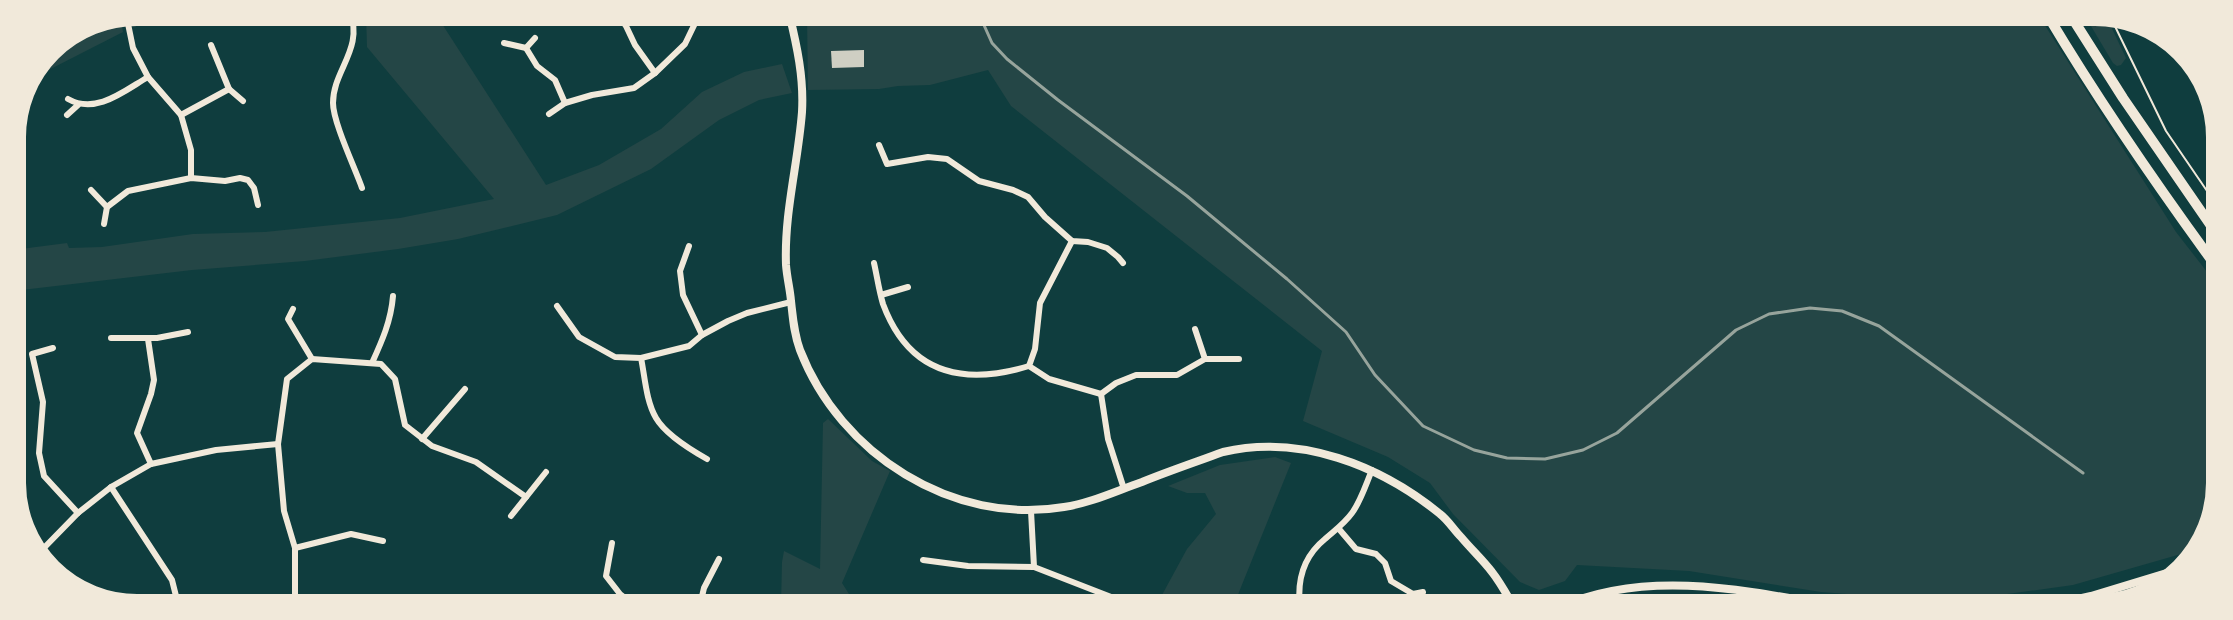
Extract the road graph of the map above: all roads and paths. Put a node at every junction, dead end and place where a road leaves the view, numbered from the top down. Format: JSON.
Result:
{"nodes":[{"id":1,"x":352,"y":22,"type":"edge"},
{"id":2,"x":623,"y":22,"type":"edge"},
{"id":3,"x":696,"y":22,"type":"edge"},
{"id":4,"x":791,"y":22,"type":"edge"},
{"id":5,"x":2052,"y":22,"type":"edge"},
{"id":6,"x":2075,"y":22,"type":"edge"},
{"id":7,"x":128,"y":23,"type":"edge"},
{"id":8,"x":2114,"y":24,"type":"edge"},
{"id":9,"x":535,"y":38,"type":"dead end"},
{"id":10,"x":504,"y":43,"type":"dead end"},
{"id":11,"x":211,"y":45,"type":"dead end"},
{"id":12,"x":526,"y":48,"type":"junction"},
{"id":13,"x":656,"y":73,"type":"junction"},
{"id":14,"x":148,"y":77,"type":"junction"},
{"id":15,"x":228,"y":89,"type":"junction"},
{"id":16,"x":68,"y":99,"type":"dead end"},
{"id":17,"x":243,"y":101,"type":"dead end"},
{"id":18,"x":565,"y":103,"type":"junction"},
{"id":19,"x":78,"y":105,"type":"junction"},
{"id":20,"x":549,"y":114,"type":"dead end"},
{"id":21,"x":68,"y":115,"type":"dead end"},
{"id":22,"x":181,"y":115,"type":"junction"},
{"id":23,"x":879,"y":145,"type":"dead end"},
{"id":24,"x":191,"y":178,"type":"junction"},
{"id":25,"x":362,"y":188,"type":"dead end"},
{"id":26,"x":91,"y":190,"type":"dead end"},
{"id":27,"x":2210,"y":195,"type":"edge"},
{"id":28,"x":258,"y":204,"type":"dead end"},
{"id":29,"x":107,"y":207,"type":"junction"},
{"id":30,"x":104,"y":224,"type":"dead end"},
{"id":31,"x":2210,"y":224,"type":"edge"},
{"id":32,"x":1072,"y":241,"type":"junction"},
{"id":33,"x":689,"y":246,"type":"dead end"},
{"id":34,"x":2210,"y":258,"type":"edge"},
{"id":35,"x":874,"y":263,"type":"dead end"},
{"id":36,"x":1123,"y":263,"type":"dead end"},
{"id":37,"x":908,"y":287,"type":"dead end"},
{"id":38,"x":881,"y":295,"type":"junction"},
{"id":39,"x":393,"y":296,"type":"dead end"},
{"id":40,"x":791,"y":302,"type":"junction"},
{"id":41,"x":557,"y":306,"type":"dead end"},
{"id":42,"x":293,"y":309,"type":"dead end"},
{"id":43,"x":1195,"y":329,"type":"dead end"},
{"id":44,"x":188,"y":332,"type":"dead end"},
{"id":45,"x":702,"y":335,"type":"junction"},
{"id":46,"x":111,"y":338,"type":"dead end"},
{"id":47,"x":148,"y":339,"type":"junction"},
{"id":48,"x":53,"y":348,"type":"dead end"},
{"id":49,"x":641,"y":358,"type":"junction"},
{"id":50,"x":312,"y":359,"type":"junction"},
{"id":51,"x":1205,"y":359,"type":"junction"},
{"id":52,"x":1239,"y":359,"type":"dead end"},
{"id":53,"x":372,"y":363,"type":"junction"},
{"id":54,"x":1029,"y":366,"type":"junction"},
{"id":55,"x":465,"y":389,"type":"dead end"},
{"id":56,"x":1101,"y":394,"type":"junction"},
{"id":57,"x":422,"y":439,"type":"junction"},
{"id":58,"x":278,"y":444,"type":"junction"},
{"id":59,"x":707,"y":459,"type":"dead end"},
{"id":60,"x":151,"y":464,"type":"junction"},
{"id":61,"x":1372,"y":470,"type":"junction"},
{"id":62,"x":546,"y":472,"type":"dead end"},
{"id":63,"x":111,"y":487,"type":"junction"},
{"id":64,"x":1124,"y":489,"type":"junction"},
{"id":65,"x":526,"y":497,"type":"junction"},
{"id":66,"x":1031,"y":510,"type":"junction"},
{"id":67,"x":78,"y":513,"type":"junction"},
{"id":68,"x":511,"y":516,"type":"dead end"},
{"id":69,"x":1339,"y":529,"type":"junction"},
{"id":70,"x":383,"y":541,"type":"dead end"},
{"id":71,"x":612,"y":543,"type":"dead end"},
{"id":72,"x":295,"y":548,"type":"junction"},
{"id":73,"x":43,"y":549,"type":"edge"},
{"id":74,"x":719,"y":559,"type":"dead end"},
{"id":75,"x":923,"y":560,"type":"dead end"},
{"id":76,"x":1034,"y":567,"type":"junction"},
{"id":77,"x":2167,"y":573,"type":"edge"},
{"id":78,"x":1423,"y":592,"type":"dead end"},
{"id":79,"x":1413,"y":594,"type":"junction"},
{"id":80,"x":1298,"y":597,"type":"edge"},
{"id":81,"x":1413,"y":597,"type":"edge"},
{"id":82,"x":1508,"y":597,"type":"edge"},
{"id":83,"x":1593,"y":597,"type":"edge"},
{"id":84,"x":1784,"y":597,"type":"edge"},
{"id":85,"x":2086,"y":597,"type":"edge"},
{"id":86,"x":176,"y":598,"type":"edge"},
{"id":87,"x":296,"y":598,"type":"edge"},
{"id":88,"x":625,"y":598,"type":"edge"},
{"id":89,"x":702,"y":598,"type":"edge"},
{"id":90,"x":1112,"y":598,"type":"edge"}],
"edges":[{"from":1,"to":25,"type":"street"},
{"from":2,"to":13,"type":"street"},
{"from":3,"to":13,"type":"street"},
{"from":4,"to":40,"type":"street"},
{"from":5,"to":34,"type":"highway"},
{"from":6,"to":31,"type":"highway"},
{"from":7,"to":14,"type":"street"},
{"from":8,"to":27,"type":"path"},
{"from":9,"to":12,"type":"street"},
{"from":10,"to":12,"type":"street"},
{"from":11,"to":15,"type":"street"},
{"from":12,"to":18,"type":"street"},
{"from":13,"to":18,"type":"street"},
{"from":14,"to":19,"type":"street"},
{"from":14,"to":22,"type":"street"},
{"from":15,"to":17,"type":"street"},
{"from":15,"to":22,"type":"street"},
{"from":16,"to":19,"type":"street"},
{"from":18,"to":20,"type":"street"},
{"from":19,"to":21,"type":"street"},
{"from":22,"to":24,"type":"street"},
{"from":23,"to":32,"type":"street"},
{"from":24,"to":28,"type":"street"},
{"from":24,"to":29,"type":"street"},
{"from":26,"to":29,"type":"street"},
{"from":29,"to":30,"type":"street"},
{"from":32,"to":36,"type":"street"},
{"from":32,"to":54,"type":"street"},
{"from":33,"to":45,"type":"street"},
{"from":35,"to":38,"type":"street"},
{"from":37,"to":38,"type":"street"},
{"from":38,"to":54,"type":"street"},
{"from":39,"to":53,"type":"street"},
{"from":40,"to":45,"type":"street"},
{"from":40,"to":66,"type":"street"},
{"from":41,"to":49,"type":"street"},
{"from":42,"to":50,"type":"street"},
{"from":43,"to":51,"type":"street"},
{"from":44,"to":47,"type":"street"},
{"from":45,"to":49,"type":"street"},
{"from":46,"to":47,"type":"street"},
{"from":47,"to":60,"type":"street"},
{"from":48,"to":67,"type":"street"},
{"from":49,"to":59,"type":"street"},
{"from":50,"to":53,"type":"street"},
{"from":50,"to":58,"type":"street"},
{"from":51,"to":52,"type":"street"},
{"from":51,"to":56,"type":"street"},
{"from":53,"to":57,"type":"street"},
{"from":54,"to":56,"type":"street"},
{"from":55,"to":57,"type":"street"},
{"from":56,"to":64,"type":"street"},
{"from":57,"to":65,"type":"street"},
{"from":58,"to":60,"type":"street"},
{"from":58,"to":72,"type":"street"},
{"from":60,"to":63,"type":"street"},
{"from":61,"to":64,"type":"street"},
{"from":61,"to":69,"type":"street"},
{"from":61,"to":82,"type":"street"},
{"from":62,"to":65,"type":"street"},
{"from":63,"to":67,"type":"street"},
{"from":63,"to":86,"type":"street"},
{"from":64,"to":66,"type":"street"},
{"from":65,"to":68,"type":"street"},
{"from":66,"to":76,"type":"street"},
{"from":67,"to":73,"type":"street"},
{"from":69,"to":79,"type":"street"},
{"from":69,"to":80,"type":"street"},
{"from":70,"to":72,"type":"street"},
{"from":71,"to":88,"type":"street"},
{"from":72,"to":87,"type":"street"},
{"from":74,"to":89,"type":"street"},
{"from":75,"to":76,"type":"street"},
{"from":76,"to":90,"type":"street"},
{"from":77,"to":85,"type":"street"},
{"from":78,"to":79,"type":"street"},
{"from":79,"to":81,"type":"street"},
{"from":83,"to":84,"type":"street"}]}
